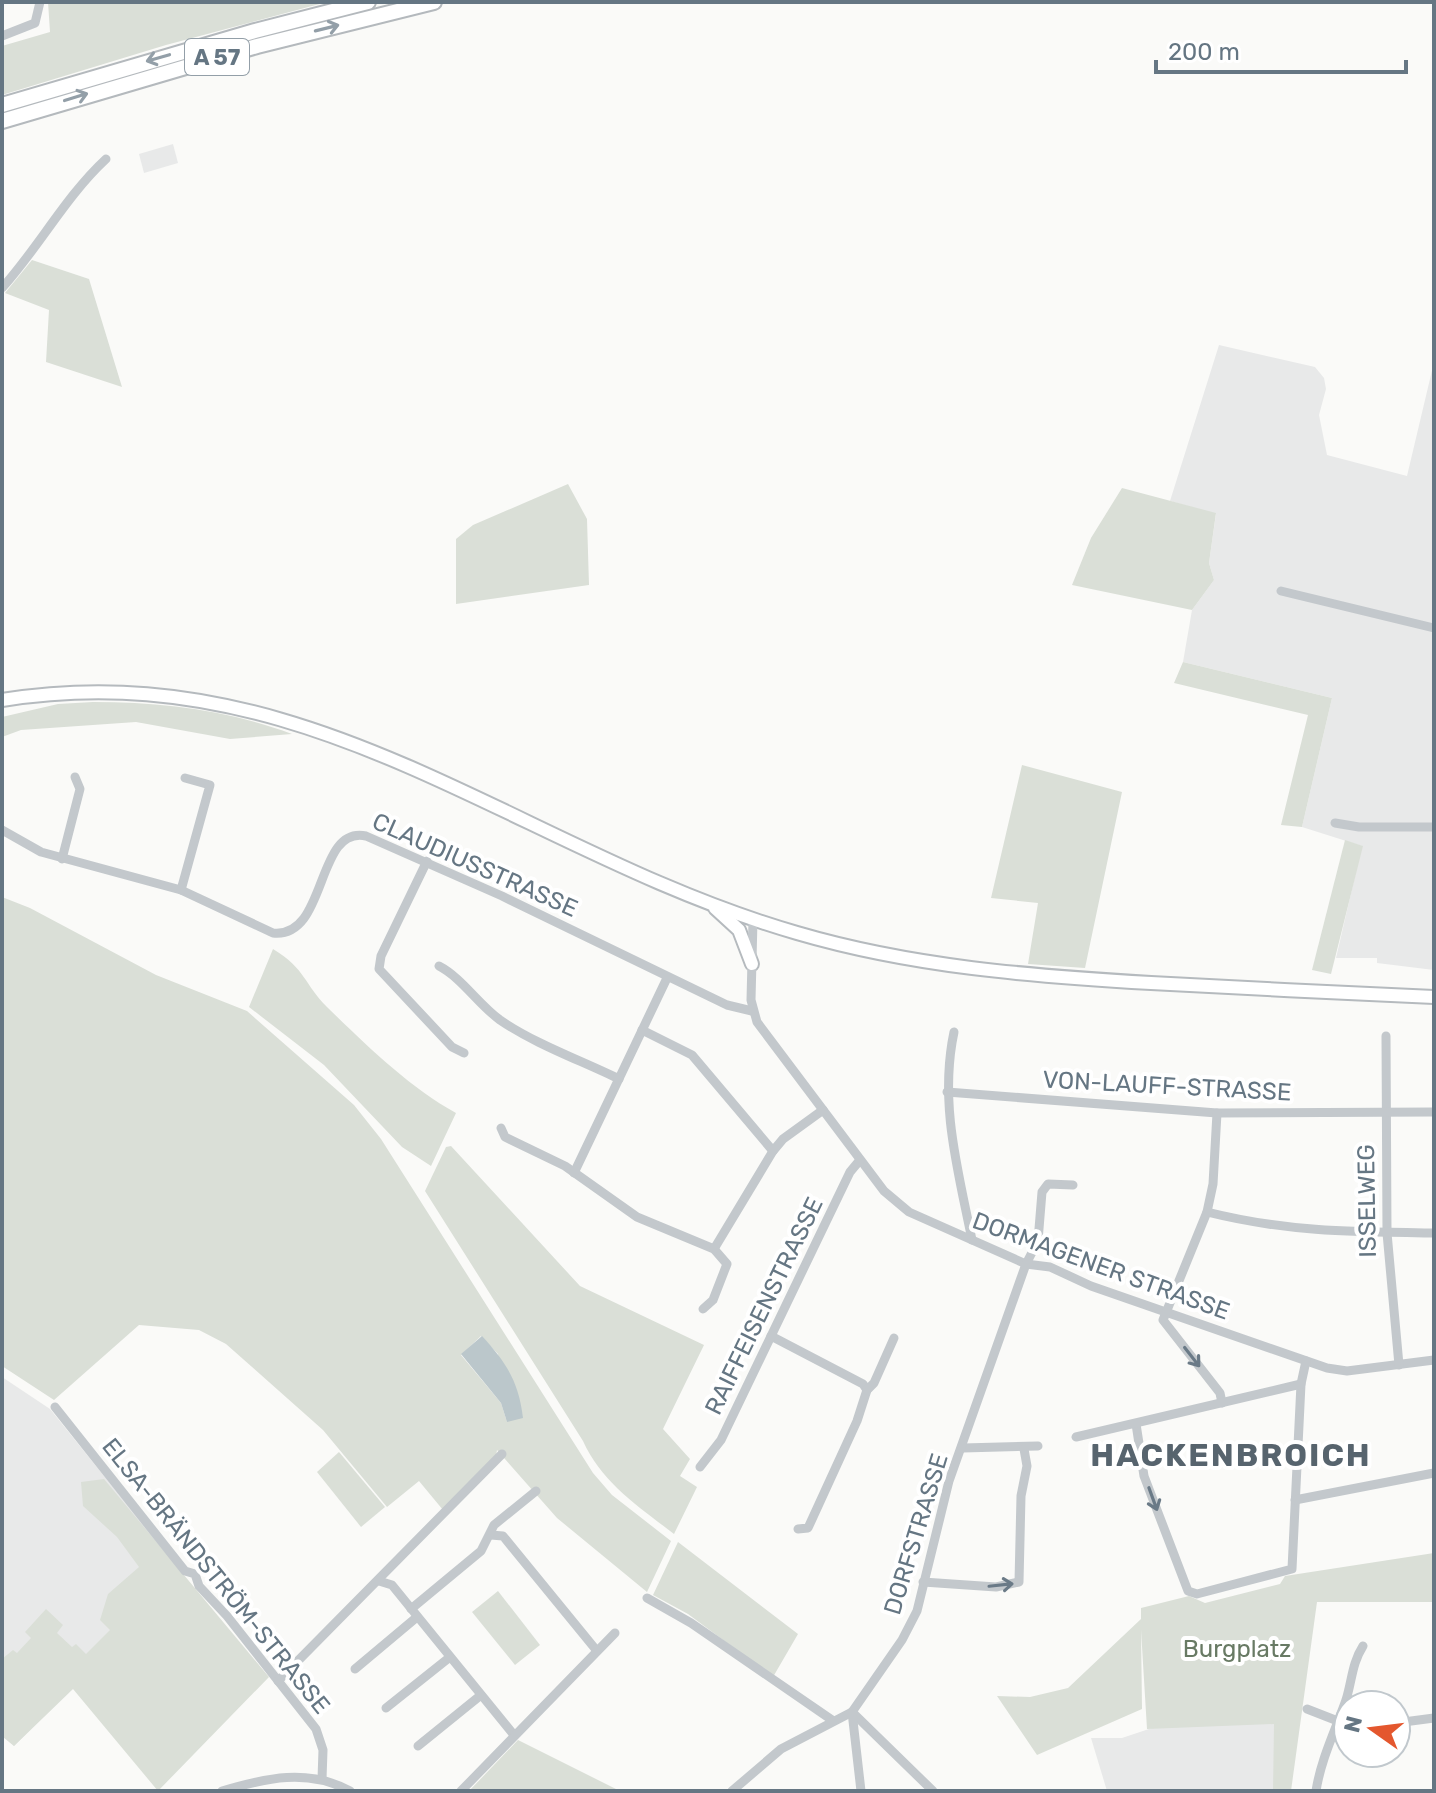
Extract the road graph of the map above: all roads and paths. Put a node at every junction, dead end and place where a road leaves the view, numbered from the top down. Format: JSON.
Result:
{"nodes":[{"id":1,"x":40,"y":2,"type":"edge"},
{"id":2,"x":368,"y":2,"type":"edge"},
{"id":3,"x":434,"y":2,"type":"edge"},
{"id":4,"x":2,"y":36,"type":"edge"},
{"id":5,"x":2,"y":105,"type":"edge"},
{"id":6,"x":2,"y":121,"type":"edge"},
{"id":7,"x":106,"y":159,"type":"dead end"},
{"id":8,"x":2,"y":288,"type":"edge"},
{"id":9,"x":1281,"y":591,"type":"dead end"},
{"id":10,"x":1434,"y":628,"type":"edge"},
{"id":11,"x":2,"y":700,"type":"edge"},
{"id":12,"x":75,"y":777,"type":"dead end"},
{"id":13,"x":185,"y":778,"type":"dead end"},
{"id":14,"x":210,"y":785,"type":"junction"},
{"id":15,"x":220,"y":788,"type":"dead end"},
{"id":16,"x":1335,"y":823,"type":"dead end"},
{"id":17,"x":1434,"y":827,"type":"edge"},
{"id":18,"x":2,"y":830,"type":"edge"},
{"id":19,"x":62,"y":859,"type":"junction"},
{"id":20,"x":427,"y":861,"type":"junction"},
{"id":21,"x":181,"y":890,"type":"junction"},
{"id":22,"x":710,"y":904,"type":"junction"},
{"id":23,"x":753,"y":920,"type":"junction"},
{"id":24,"x":752,"y":964,"type":"junction"},
{"id":25,"x":439,"y":966,"type":"dead end"},
{"id":26,"x":667,"y":978,"type":"junction"},
{"id":27,"x":1434,"y":997,"type":"edge"},
{"id":28,"x":752,"y":1011,"type":"junction"},
{"id":29,"x":642,"y":1030,"type":"junction"},
{"id":30,"x":954,"y":1032,"type":"dead end"},
{"id":31,"x":1386,"y":1036,"type":"dead end"},
{"id":32,"x":464,"y":1053,"type":"dead end"},
{"id":33,"x":619,"y":1079,"type":"junction"},
{"id":34,"x":947,"y":1092,"type":"junction"},
{"id":35,"x":823,"y":1110,"type":"junction"},
{"id":36,"x":1386,"y":1112,"type":"junction"},
{"id":37,"x":1434,"y":1112,"type":"edge"},
{"id":38,"x":1217,"y":1113,"type":"junction"},
{"id":39,"x":501,"y":1128,"type":"dead end"},
{"id":40,"x":773,"y":1151,"type":"junction"},
{"id":41,"x":860,"y":1160,"type":"junction"},
{"id":42,"x":574,"y":1173,"type":"junction"},
{"id":43,"x":1073,"y":1185,"type":"dead end"},
{"id":44,"x":1207,"y":1212,"type":"junction"},
{"id":45,"x":1387,"y":1233,"type":"junction"},
{"id":46,"x":1434,"y":1233,"type":"edge"},
{"id":47,"x":972,"y":1240,"type":"junction"},
{"id":48,"x":714,"y":1249,"type":"junction"},
{"id":49,"x":1026,"y":1264,"type":"junction"},
{"id":50,"x":703,"y":1309,"type":"dead end"},
{"id":51,"x":1166,"y":1312,"type":"junction"},
{"id":52,"x":771,"y":1336,"type":"junction"},
{"id":53,"x":894,"y":1338,"type":"dead end"},
{"id":54,"x":1434,"y":1360,"type":"edge"},
{"id":55,"x":1306,"y":1361,"type":"junction"},
{"id":56,"x":1399,"y":1365,"type":"junction"},
{"id":57,"x":1301,"y":1384,"type":"junction"},
{"id":58,"x":867,"y":1390,"type":"junction"},
{"id":59,"x":1222,"y":1403,"type":"junction"},
{"id":60,"x":55,"y":1407,"type":"dead end"},
{"id":61,"x":1136,"y":1424,"type":"junction"},
{"id":62,"x":1076,"y":1437,"type":"dead end"},
{"id":63,"x":1038,"y":1446,"type":"dead end"},
{"id":64,"x":963,"y":1448,"type":"junction"},
{"id":65,"x":1024,"y":1449,"type":"junction"},
{"id":66,"x":502,"y":1454,"type":"dead end"},
{"id":67,"x":700,"y":1467,"type":"dead end"},
{"id":68,"x":1434,"y":1473,"type":"edge"},
{"id":69,"x":536,"y":1491,"type":"dead end"},
{"id":70,"x":1295,"y":1500,"type":"junction"},
{"id":71,"x":798,"y":1529,"type":"dead end"},
{"id":72,"x":491,"y":1535,"type":"junction"},
{"id":73,"x":379,"y":1581,"type":"junction"},
{"id":74,"x":923,"y":1582,"type":"junction"},
{"id":75,"x":647,"y":1598,"type":"dead end"},
{"id":76,"x":414,"y":1613,"type":"junction"},
{"id":77,"x":615,"y":1633,"type":"dead end"},
{"id":78,"x":1363,"y":1646,"type":"dead end"},
{"id":79,"x":597,"y":1651,"type":"junction"},
{"id":80,"x":450,"y":1657,"type":"junction"},
{"id":81,"x":355,"y":1669,"type":"dead end"},
{"id":82,"x":278,"y":1681,"type":"junction"},
{"id":83,"x":1346,"y":1689,"type":"edge"},
{"id":84,"x":481,"y":1695,"type":"junction"},
{"id":85,"x":386,"y":1708,"type":"dead end"},
{"id":86,"x":1307,"y":1709,"type":"dead end"},
{"id":87,"x":852,"y":1712,"type":"junction"},
{"id":88,"x":1332,"y":1718,"type":"edge"},
{"id":89,"x":1434,"y":1718,"type":"edge"},
{"id":90,"x":832,"y":1720,"type":"junction"},
{"id":91,"x":1412,"y":1721,"type":"edge"},
{"id":92,"x":514,"y":1735,"type":"junction"},
{"id":93,"x":1332,"y":1739,"type":"edge"},
{"id":94,"x":418,"y":1746,"type":"dead end"},
{"id":95,"x":322,"y":1779,"type":"junction"},
{"id":96,"x":222,"y":1791,"type":"edge"},
{"id":97,"x":350,"y":1791,"type":"edge"},
{"id":98,"x":461,"y":1791,"type":"edge"},
{"id":99,"x":732,"y":1791,"type":"edge"},
{"id":100,"x":861,"y":1791,"type":"edge"},
{"id":101,"x":933,"y":1791,"type":"edge"},
{"id":102,"x":1316,"y":1791,"type":"edge"}],
"edges":[{"from":1,"to":4,"type":"street"},
{"from":2,"to":5,"type":"highway","number":"A 57","one_way":true},
{"from":6,"to":3,"type":"highway","number":"A 57","one_way":true},
{"from":7,"to":8,"type":"street"},
{"from":9,"to":10,"type":"street"},
{"from":11,"to":22,"type":"main road"},
{"from":12,"to":19,"type":"street"},
{"from":13,"to":14,"type":"street"},
{"from":14,"to":15,"type":"street"},
{"from":14,"to":21,"type":"street"},
{"from":16,"to":17,"type":"street"},
{"from":18,"to":19,"type":"street","name":"CLAUDIUSSTRASSE"},
{"from":19,"to":21,"type":"street","name":"CLAUDIUSSTRASSE"},
{"from":20,"to":21,"type":"street","name":"CLAUDIUSSTRASSE"},
{"from":20,"to":26,"type":"street","name":"CLAUDIUSSTRASSE"},
{"from":20,"to":32,"type":"street"},
{"from":22,"to":23,"type":"main road"},
{"from":22,"to":24,"type":"main road"},
{"from":23,"to":24,"type":"street"},
{"from":23,"to":27,"type":"main road"},
{"from":24,"to":28,"type":"street"},
{"from":25,"to":33,"type":"street"},
{"from":26,"to":28,"type":"street","name":"CLAUDIUSSTRASSE"},
{"from":26,"to":29,"type":"street"},
{"from":28,"to":35,"type":"street","name":"DORMAGENER STRASSE"},
{"from":29,"to":33,"type":"street"},
{"from":29,"to":40,"type":"street"},
{"from":30,"to":34,"type":"street"},
{"from":31,"to":36,"type":"street","name":"ISSELWEG"},
{"from":33,"to":42,"type":"street"},
{"from":34,"to":38,"type":"street","name":"VON-LAUFF-STRASSE"},
{"from":34,"to":47,"type":"street"},
{"from":35,"to":40,"type":"street"},
{"from":35,"to":41,"type":"street","name":"DORMAGENER STRASSE"},
{"from":36,"to":37,"type":"street","name":"VON-LAUFF-STRASSE"},
{"from":36,"to":38,"type":"street","name":"VON-LAUFF-STRASSE"},
{"from":36,"to":45,"type":"street","name":"ISSELWEG"},
{"from":38,"to":44,"type":"street"},
{"from":39,"to":42,"type":"street"},
{"from":40,"to":48,"type":"street"},
{"from":41,"to":47,"type":"street","name":"DORMAGENER STRASSE"},
{"from":41,"to":52,"type":"street","name":"RAIFFEISENSTRASSE"},
{"from":42,"to":48,"type":"street"},
{"from":43,"to":49,"type":"street","name":"DORFSTRASSE"},
{"from":44,"to":45,"type":"street"},
{"from":44,"to":51,"type":"street"},
{"from":45,"to":46,"type":"street"},
{"from":45,"to":56,"type":"street","name":"ISSELWEG"},
{"from":47,"to":49,"type":"street","name":"DORMAGENER STRASSE"},
{"from":48,"to":50,"type":"street"},
{"from":49,"to":51,"type":"street","name":"DORMAGENER STRASSE"},
{"from":49,"to":64,"type":"street","name":"DORFSTRASSE"},
{"from":51,"to":55,"type":"street","name":"DORMAGENER STRASSE"},
{"from":51,"to":59,"type":"street","one_way":true},
{"from":52,"to":58,"type":"street"},
{"from":52,"to":67,"type":"street","name":"RAIFFEISENSTRASSE"},
{"from":53,"to":58,"type":"street"},
{"from":54,"to":56,"type":"street"},
{"from":55,"to":56,"type":"street","name":"DORMAGENER STRASSE"},
{"from":55,"to":57,"type":"street"},
{"from":57,"to":59,"type":"street"},
{"from":57,"to":70,"type":"street"},
{"from":58,"to":71,"type":"street"},
{"from":59,"to":61,"type":"street"},
{"from":60,"to":82,"type":"street","name":"ELSA-BRÄNDSTRÖM-STRASSE"},
{"from":61,"to":62,"type":"street"},
{"from":61,"to":70,"type":"street","one_way":true},
{"from":63,"to":65,"type":"street"},
{"from":64,"to":65,"type":"street"},
{"from":64,"to":74,"type":"street","name":"DORFSTRASSE"},
{"from":74,"to":65,"type":"street","one_way":true},
{"from":66,"to":73,"type":"street"},
{"from":68,"to":70,"type":"street"},
{"from":69,"to":72,"type":"street"},
{"from":72,"to":76,"type":"street"},
{"from":72,"to":79,"type":"street"},
{"from":73,"to":76,"type":"street"},
{"from":73,"to":82,"type":"street"},
{"from":74,"to":87,"type":"street","name":"DORFSTRASSE"},
{"from":75,"to":90,"type":"street"},
{"from":76,"to":80,"type":"street"},
{"from":76,"to":81,"type":"street"},
{"from":77,"to":79,"type":"street"},
{"from":78,"to":83,"type":"street"},
{"from":79,"to":92,"type":"street"},
{"from":80,"to":84,"type":"street"},
{"from":80,"to":85,"type":"street"},
{"from":82,"to":95,"type":"street","name":"ELSA-BRÄNDSTRÖM-STRASSE"},
{"from":84,"to":92,"type":"street"},
{"from":84,"to":94,"type":"street"},
{"from":86,"to":88,"type":"street"},
{"from":87,"to":90,"type":"street"},
{"from":87,"to":100,"type":"street"},
{"from":87,"to":101,"type":"street"},
{"from":89,"to":91,"type":"street"},
{"from":90,"to":99,"type":"street"},
{"from":92,"to":98,"type":"street"},
{"from":93,"to":102,"type":"street"},
{"from":95,"to":96,"type":"street"},
{"from":95,"to":97,"type":"street"}]}
